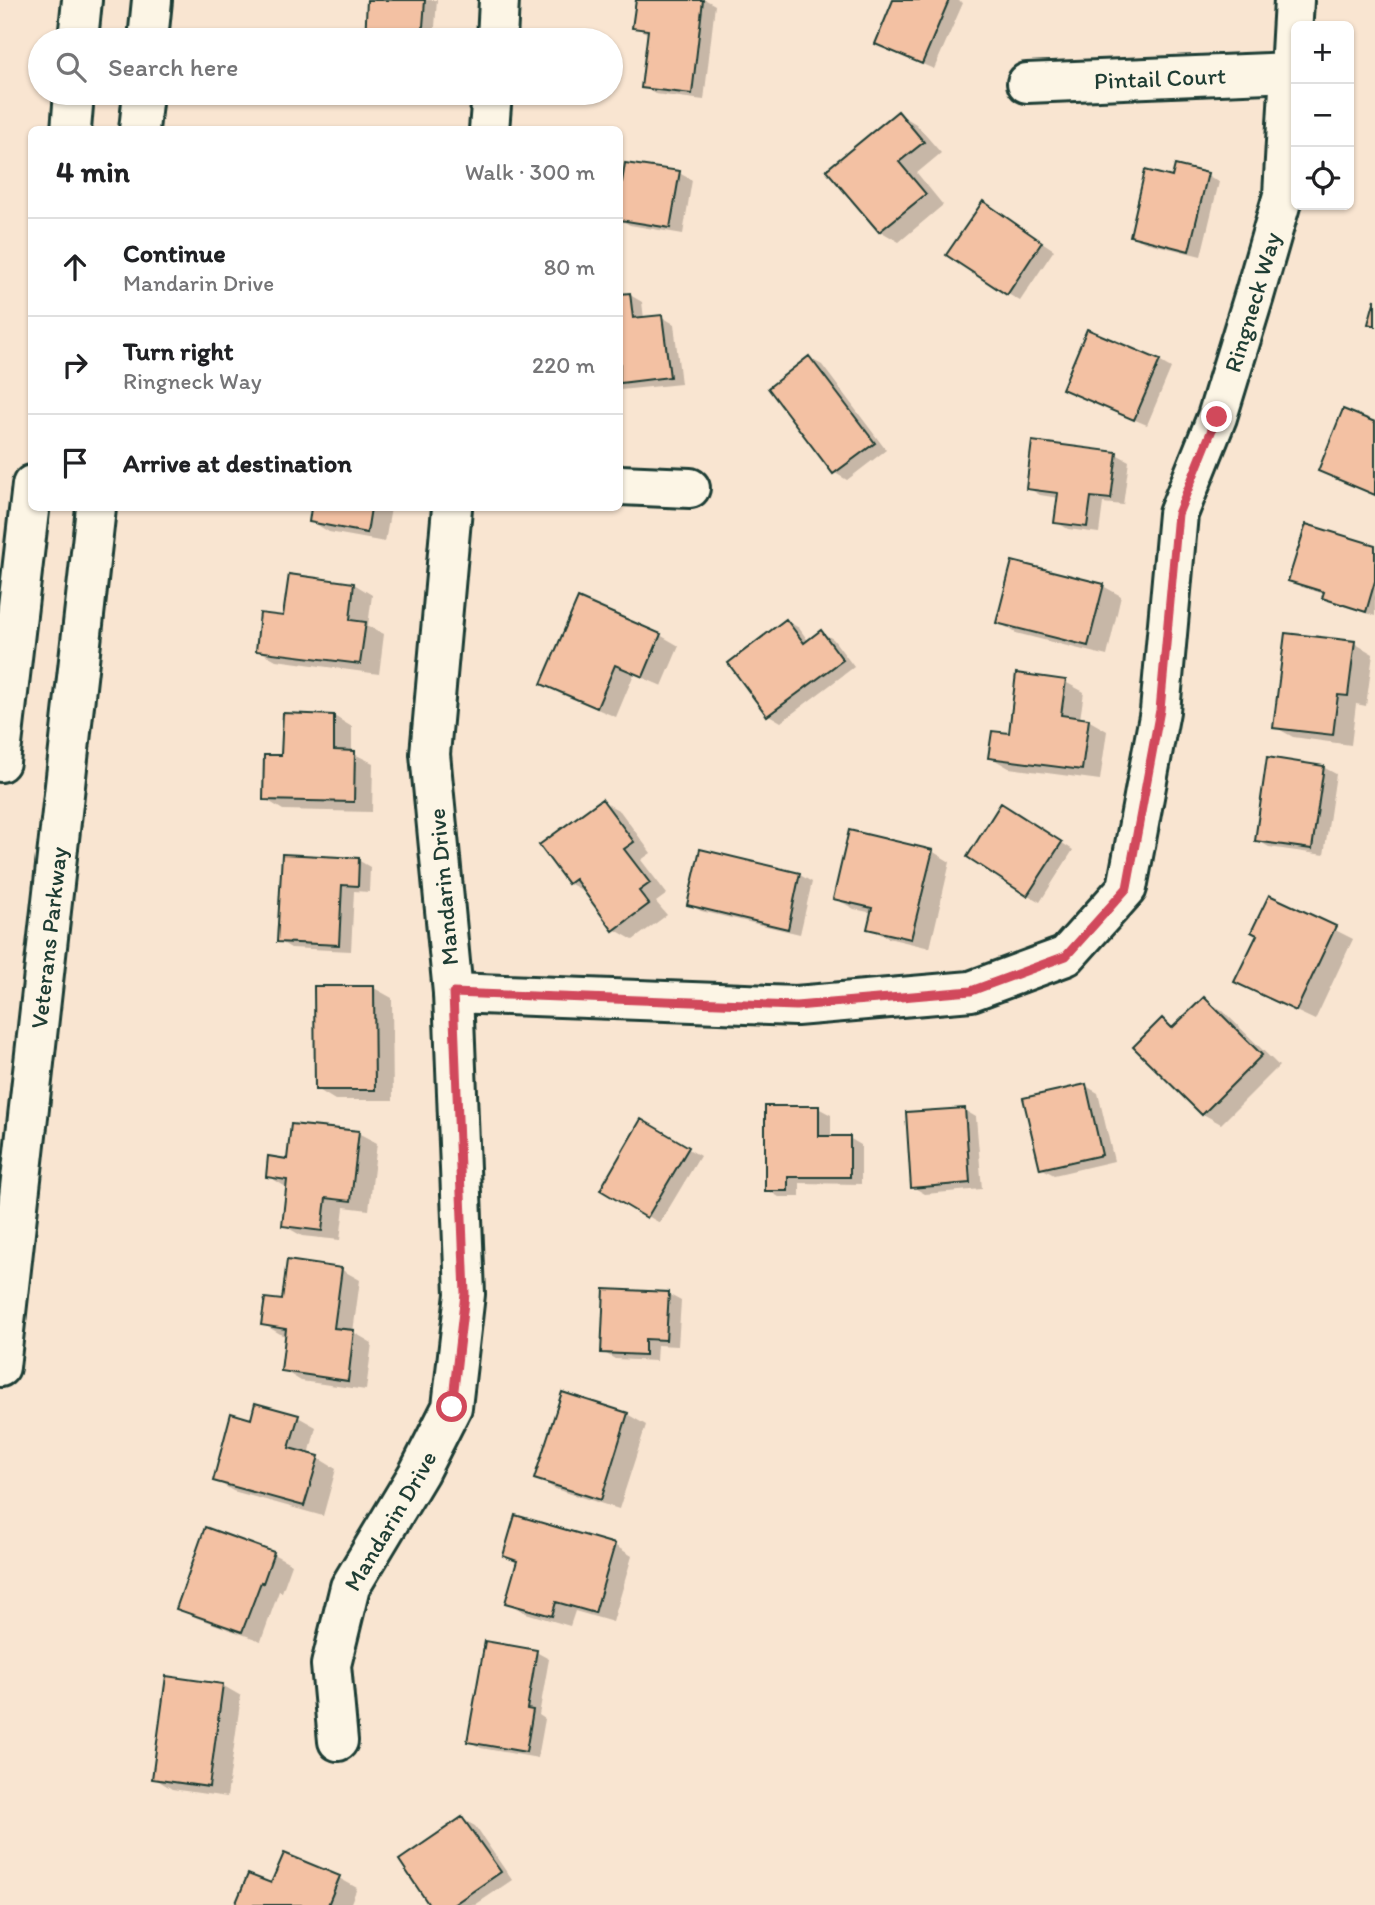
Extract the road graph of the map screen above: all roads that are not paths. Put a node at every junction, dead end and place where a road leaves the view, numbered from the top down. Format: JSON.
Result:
{"nodes":[{"id":1,"x":82,"y":0,"type":"edge"},
{"id":2,"x":152,"y":0,"type":"edge"},
{"id":3,"x":499,"y":0,"type":"edge"},
{"id":4,"x":1294,"y":0,"type":"edge"},
{"id":5,"x":1293,"y":21,"type":"edge"},
{"id":6,"x":79,"y":28,"type":"edge"},
{"id":7,"x":149,"y":28,"type":"edge"},
{"id":8,"x":498,"y":28,"type":"edge"},
{"id":9,"x":1291,"y":72,"type":"joint"},
{"id":10,"x":1027,"y":83,"type":"dead end"},
{"id":11,"x":73,"y":105,"type":"edge"},
{"id":12,"x":142,"y":105,"type":"edge"},
{"id":13,"x":491,"y":105,"type":"edge"},
{"id":14,"x":71,"y":126,"type":"edge"},
{"id":15,"x":139,"y":126,"type":"edge"},
{"id":16,"x":489,"y":126,"type":"edge"},
{"id":17,"x":623,"y":485,"type":"edge"},
{"id":18,"x":690,"y":488,"type":"dead end"},
{"id":19,"x":29,"y":511,"type":"edge"},
{"id":20,"x":96,"y":511,"type":"edge"},
{"id":21,"x":452,"y":511,"type":"edge"},
{"id":22,"x":0,"y":762,"type":"edge"},
{"id":23,"x":453,"y":993,"type":"junction"},
{"id":24,"x":0,"y":1367,"type":"edge"},
{"id":25,"x":338,"y":1741,"type":"dead end"}],
"edges":[{"from":1,"to":6,"type":"street"},
{"from":2,"to":7,"type":"street"},
{"from":3,"to":8,"type":"street"},
{"from":4,"to":5,"type":"street","name":"Ringneck Way"},
{"from":9,"to":10,"type":"street","name":"Pintail Court"},
{"from":9,"to":23,"type":"street","name":"Ringneck Way"},
{"from":11,"to":14,"type":"street"},
{"from":12,"to":15,"type":"street"},
{"from":13,"to":16,"type":"street"},
{"from":17,"to":18,"type":"street"},
{"from":19,"to":22,"type":"street"},
{"from":20,"to":24,"type":"street","name":"Veterans Parkway"},
{"from":21,"to":23,"type":"street","name":"Mandarin Drive"},
{"from":23,"to":25,"type":"street","name":"Mandarin Drive"}]}
